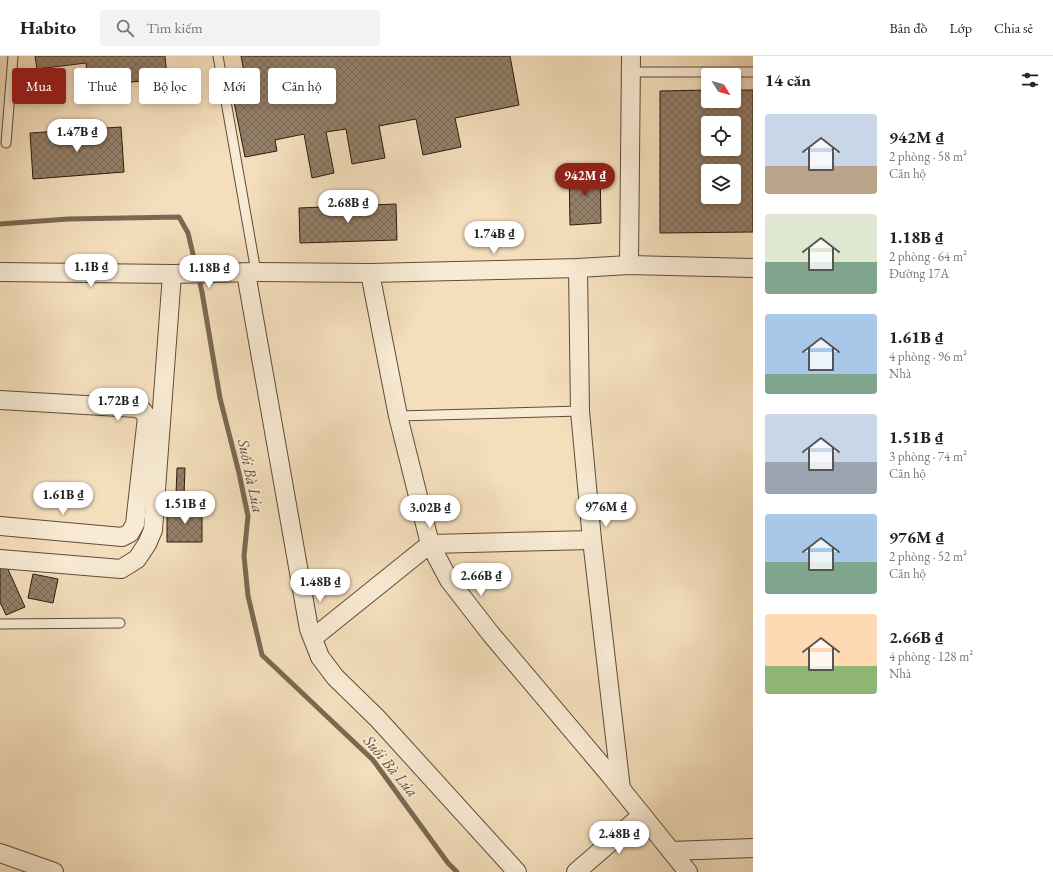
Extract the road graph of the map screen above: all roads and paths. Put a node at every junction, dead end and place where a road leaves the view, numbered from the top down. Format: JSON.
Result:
{"nodes":[{"id":1,"x":13,"y":56,"type":"edge"},
{"id":2,"x":218,"y":56,"type":"edge"},
{"id":3,"x":632,"y":64,"type":"edge"},
{"id":4,"x":753,"y":72,"type":"edge"},
{"id":5,"x":6,"y":143,"type":"dead end"},
{"id":6,"x":629,"y":266,"type":"junction"},
{"id":7,"x":578,"y":268,"type":"junction"},
{"id":8,"x":753,"y":268,"type":"edge"},
{"id":9,"x":0,"y":272,"type":"edge"},
{"id":10,"x":246,"y":273,"type":"junction"},
{"id":11,"x":370,"y":273,"type":"junction"},
{"id":12,"x":177,"y":274,"type":"junction"},
{"id":13,"x":0,"y":400,"type":"edge"},
{"id":14,"x":580,"y":412,"type":"junction"},
{"id":15,"x":398,"y":416,"type":"junction"},
{"id":16,"x":0,"y":526,"type":"edge"},
{"id":17,"x":592,"y":540,"type":"junction"},
{"id":18,"x":430,"y":544,"type":"junction"},
{"id":19,"x":0,"y":559,"type":"edge"},
{"id":20,"x":120,"y":623,"type":"dead end"},
{"id":21,"x":0,"y":624,"type":"edge"},
{"id":22,"x":313,"y":638,"type":"junction"},
{"id":23,"x":621,"y":789,"type":"junction"},
{"id":24,"x":642,"y":815,"type":"junction"},
{"id":25,"x":753,"y":848,"type":"edge"},
{"id":26,"x":671,"y":851,"type":"junction"},
{"id":27,"x":0,"y":853,"type":"edge"},
{"id":28,"x":54,"y":872,"type":"edge"},
{"id":29,"x":517,"y":872,"type":"edge"},
{"id":30,"x":576,"y":872,"type":"edge"},
{"id":31,"x":688,"y":872,"type":"edge"}],
"edges":[{"from":1,"to":5,"type":"lane"},
{"from":2,"to":10,"type":"lane"},
{"from":3,"to":4,"type":"lane"},
{"from":3,"to":6,"type":"street"},
{"from":6,"to":7,"type":"street"},
{"from":6,"to":8,"type":"street"},
{"from":7,"to":11,"type":"street"},
{"from":7,"to":14,"type":"street"},
{"from":9,"to":12,"type":"street"},
{"from":10,"to":11,"type":"street"},
{"from":10,"to":12,"type":"street"},
{"from":10,"to":22,"type":"street"},
{"from":11,"to":15,"type":"street"},
{"from":12,"to":19,"type":"street"},
{"from":13,"to":16,"type":"street"},
{"from":14,"to":15,"type":"lane"},
{"from":14,"to":17,"type":"street"},
{"from":15,"to":18,"type":"street"},
{"from":17,"to":18,"type":"street"},
{"from":17,"to":23,"type":"street"},
{"from":18,"to":22,"type":"street"},
{"from":18,"to":23,"type":"street"},
{"from":20,"to":21,"type":"lane"},
{"from":22,"to":29,"type":"street"},
{"from":23,"to":24,"type":"street"},
{"from":24,"to":26,"type":"street"},
{"from":24,"to":30,"type":"street"},
{"from":25,"to":26,"type":"street"},
{"from":26,"to":31,"type":"street"},
{"from":27,"to":28,"type":"street"}]}
